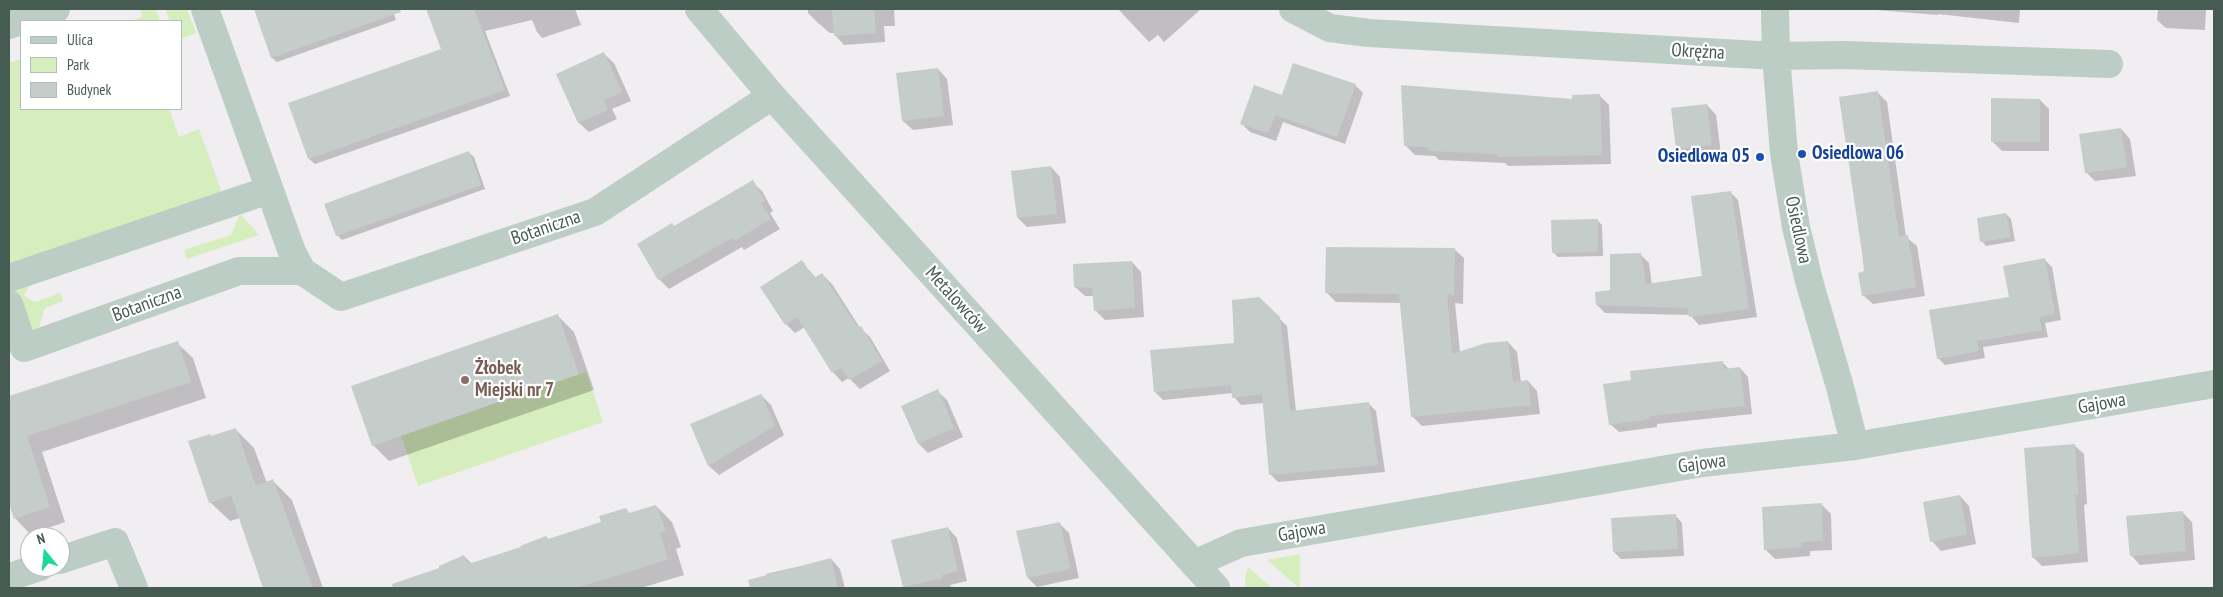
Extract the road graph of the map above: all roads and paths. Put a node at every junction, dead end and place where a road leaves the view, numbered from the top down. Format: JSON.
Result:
{"nodes":[{"id":1,"x":56,"y":9,"type":"edge"},
{"id":2,"x":205,"y":9,"type":"edge"},
{"id":3,"x":699,"y":9,"type":"edge"},
{"id":4,"x":1293,"y":9,"type":"edge"},
{"id":5,"x":1775,"y":9,"type":"edge"},
{"id":6,"x":26,"y":20,"type":"edge"},
{"id":7,"x":1776,"y":56,"type":"junction"},
{"id":8,"x":2109,"y":64,"type":"dead end"},
{"id":9,"x":772,"y":96,"type":"junction"},
{"id":10,"x":269,"y":190,"type":"junction"},
{"id":11,"x":302,"y":271,"type":"junction"},
{"id":12,"x":9,"y":278,"type":"edge"},
{"id":13,"x":9,"y":304,"type":"edge"},
{"id":14,"x":2214,"y":384,"type":"edge"},
{"id":15,"x":1854,"y":446,"type":"junction"},
{"id":16,"x":70,"y":557,"type":"edge"},
{"id":17,"x":1194,"y":564,"type":"junction"},
{"id":18,"x":134,"y":588,"type":"edge"},
{"id":19,"x":1216,"y":588,"type":"edge"}],
"edges":[{"from":1,"to":6,"type":"street"},
{"from":2,"to":10,"type":"street","name":"Botaniczna"},
{"from":3,"to":9,"type":"street","name":"Metalowców"},
{"from":4,"to":7,"type":"street","name":"Okrężna"},
{"from":5,"to":7,"type":"street","name":"Osiedlowa"},
{"from":7,"to":8,"type":"street","name":"Okrężna"},
{"from":7,"to":15,"type":"street","name":"Osiedlowa"},
{"from":9,"to":11,"type":"street","name":"Botaniczna"},
{"from":9,"to":17,"type":"street","name":"Metalowców"},
{"from":10,"to":11,"type":"street","name":"Botaniczna"},
{"from":10,"to":12,"type":"street"},
{"from":11,"to":13,"type":"street","name":"Botaniczna"},
{"from":14,"to":15,"type":"street","name":"Gajowa"},
{"from":15,"to":17,"type":"street","name":"Gajowa"},
{"from":16,"to":18,"type":"street"},
{"from":17,"to":19,"type":"street","name":"Metalowców"}]}
